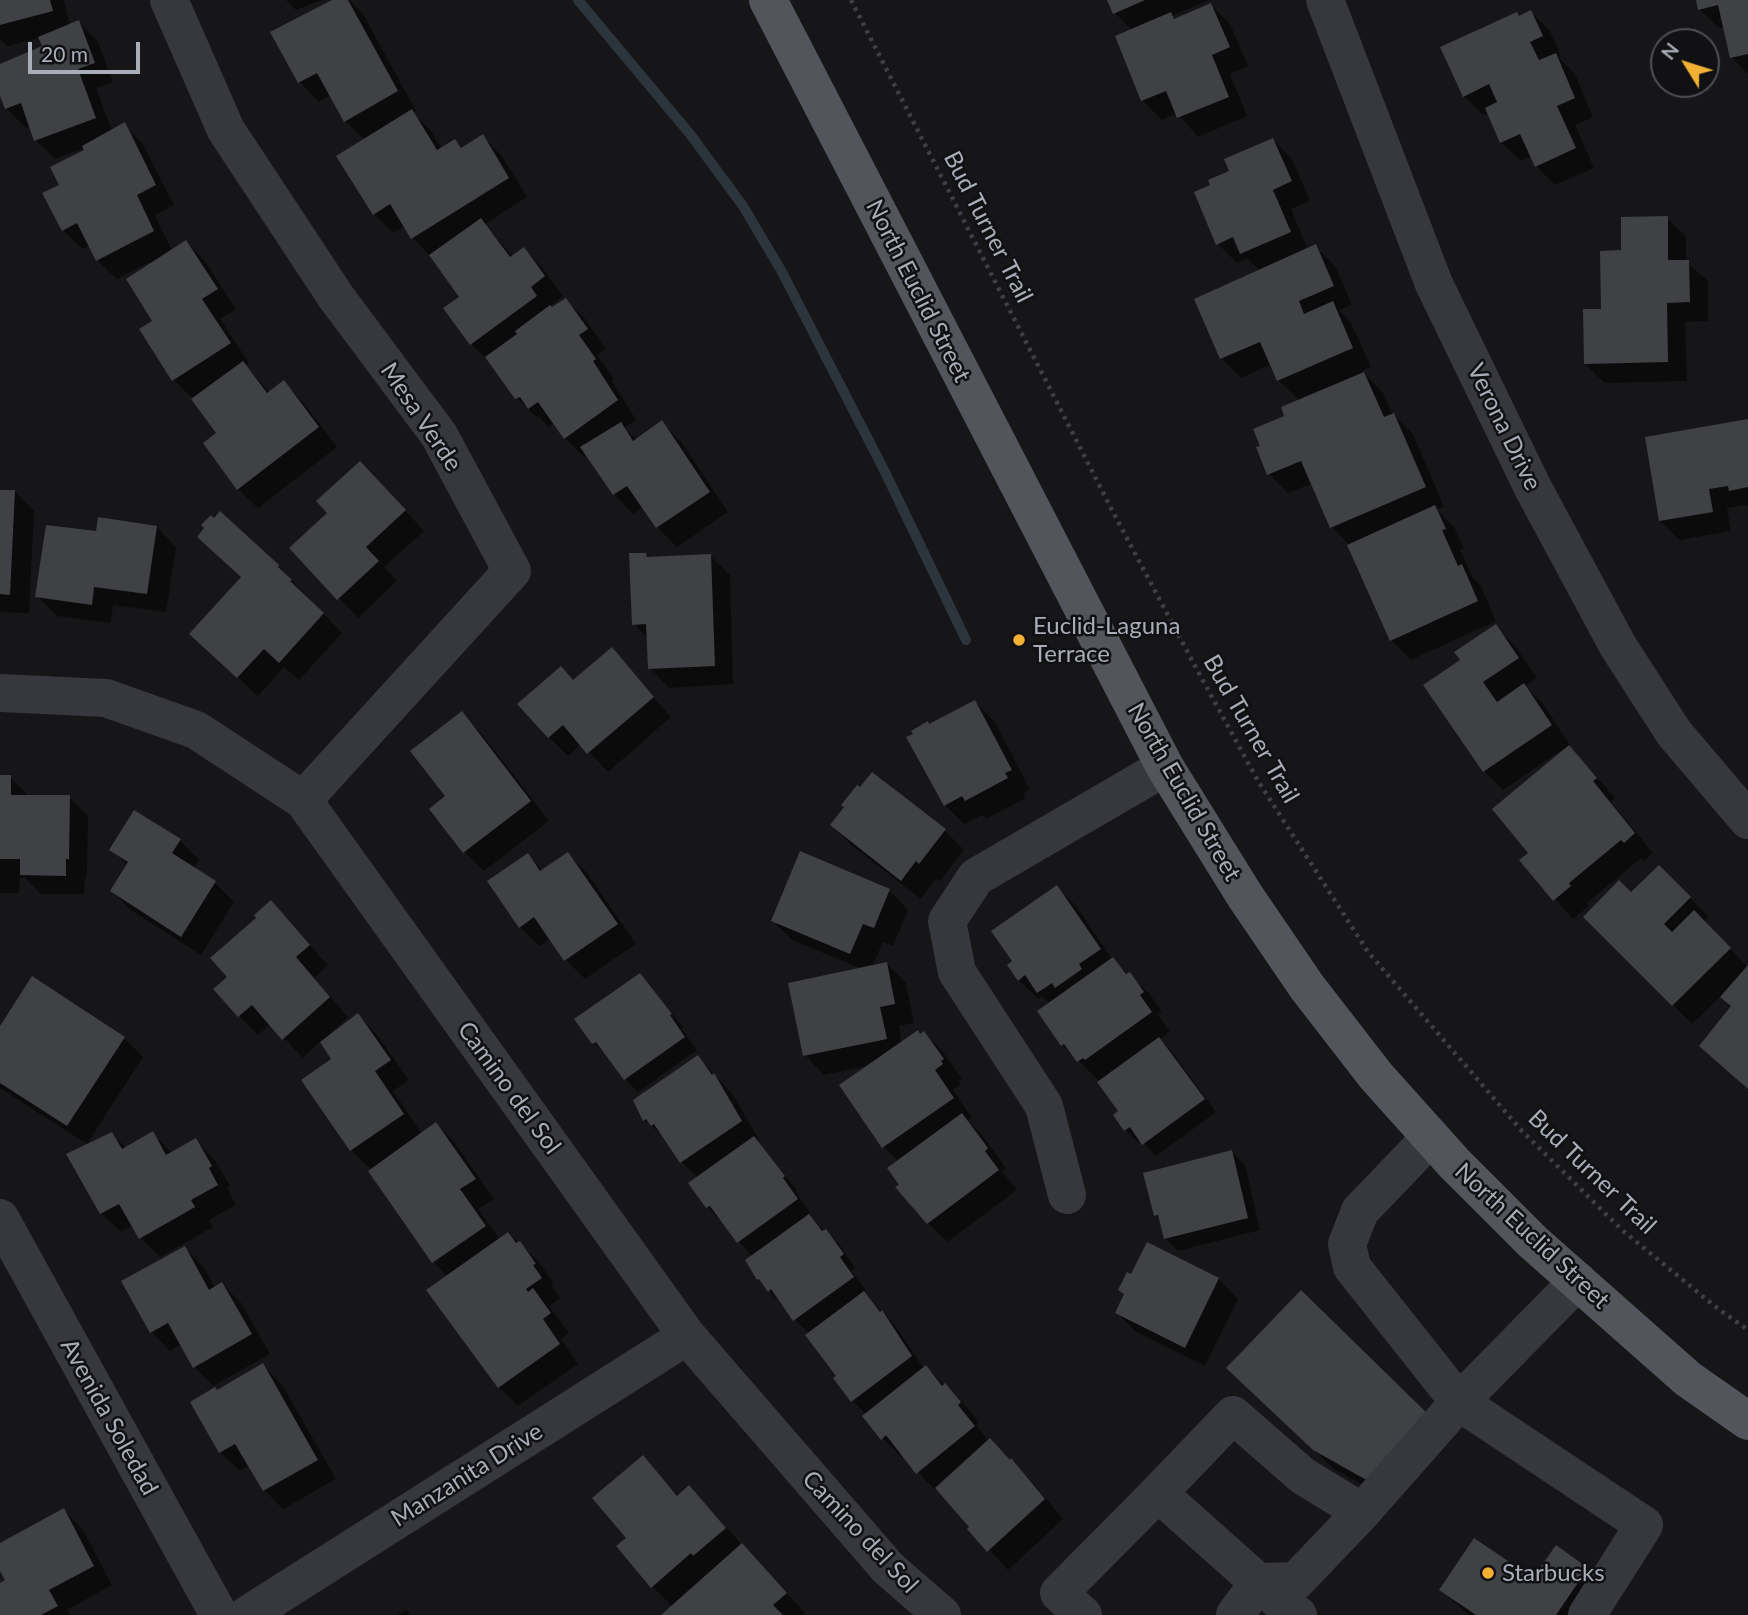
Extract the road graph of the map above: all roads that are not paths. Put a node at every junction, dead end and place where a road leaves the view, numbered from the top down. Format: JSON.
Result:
{"nodes":[{"id":1,"x":169,"y":0,"type":"edge"},
{"id":2,"x":768,"y":0,"type":"edge"},
{"id":3,"x":1325,"y":0,"type":"edge"},
{"id":4,"x":0,"y":693,"type":"edge"},
{"id":5,"x":1165,"y":767,"type":"junction"},
{"id":6,"x":303,"y":800,"type":"junction"},
{"id":7,"x":1748,"y":820,"type":"edge"},
{"id":8,"x":1431,"y":1137,"type":"junction"},
{"id":9,"x":1067,"y":1195,"type":"dead end"},
{"id":10,"x":0,"y":1218,"type":"edge"},
{"id":11,"x":1578,"y":1281,"type":"junction"},
{"id":12,"x":687,"y":1336,"type":"junction"},
{"id":13,"x":1459,"y":1402,"type":"junction"},
{"id":14,"x":1748,"y":1421,"type":"edge"},
{"id":15,"x":1158,"y":1493,"type":"junction"},
{"id":16,"x":1362,"y":1512,"type":"junction"},
{"id":17,"x":1259,"y":1582,"type":"junction"},
{"id":18,"x":219,"y":1615,"type":"edge"},
{"id":19,"x":247,"y":1615,"type":"edge"},
{"id":20,"x":942,"y":1615,"type":"edge"},
{"id":21,"x":1083,"y":1615,"type":"edge"},
{"id":22,"x":1235,"y":1615,"type":"edge"},
{"id":23,"x":1298,"y":1615,"type":"edge"},
{"id":24,"x":1587,"y":1615,"type":"edge"}],
"edges":[{"from":1,"to":6,"type":"street","name":"Mesa Verde"},
{"from":2,"to":5,"type":"main road","name":"North Euclid Street"},
{"from":3,"to":7,"type":"street","name":"Verona Drive"},
{"from":4,"to":6,"type":"street","name":"Camino del Sol"},
{"from":5,"to":8,"type":"main road","name":"North Euclid Street"},
{"from":5,"to":9,"type":"street"},
{"from":6,"to":12,"type":"street","name":"Camino del Sol"},
{"from":8,"to":11,"type":"main road","name":"North Euclid Street"},
{"from":8,"to":13,"type":"street"},
{"from":10,"to":18,"type":"street","name":"Avenida Soledad"},
{"from":11,"to":13,"type":"street"},
{"from":11,"to":14,"type":"main road","name":"North Euclid Street"},
{"from":12,"to":19,"type":"street","name":"Manzanita Drive"},
{"from":12,"to":20,"type":"street","name":"Camino del Sol"},
{"from":13,"to":16,"type":"street"},
{"from":13,"to":24,"type":"street"},
{"from":15,"to":16,"type":"street"},
{"from":15,"to":17,"type":"street"},
{"from":15,"to":21,"type":"street"},
{"from":16,"to":17,"type":"street"},
{"from":17,"to":22,"type":"street"},
{"from":17,"to":23,"type":"street"}]}
